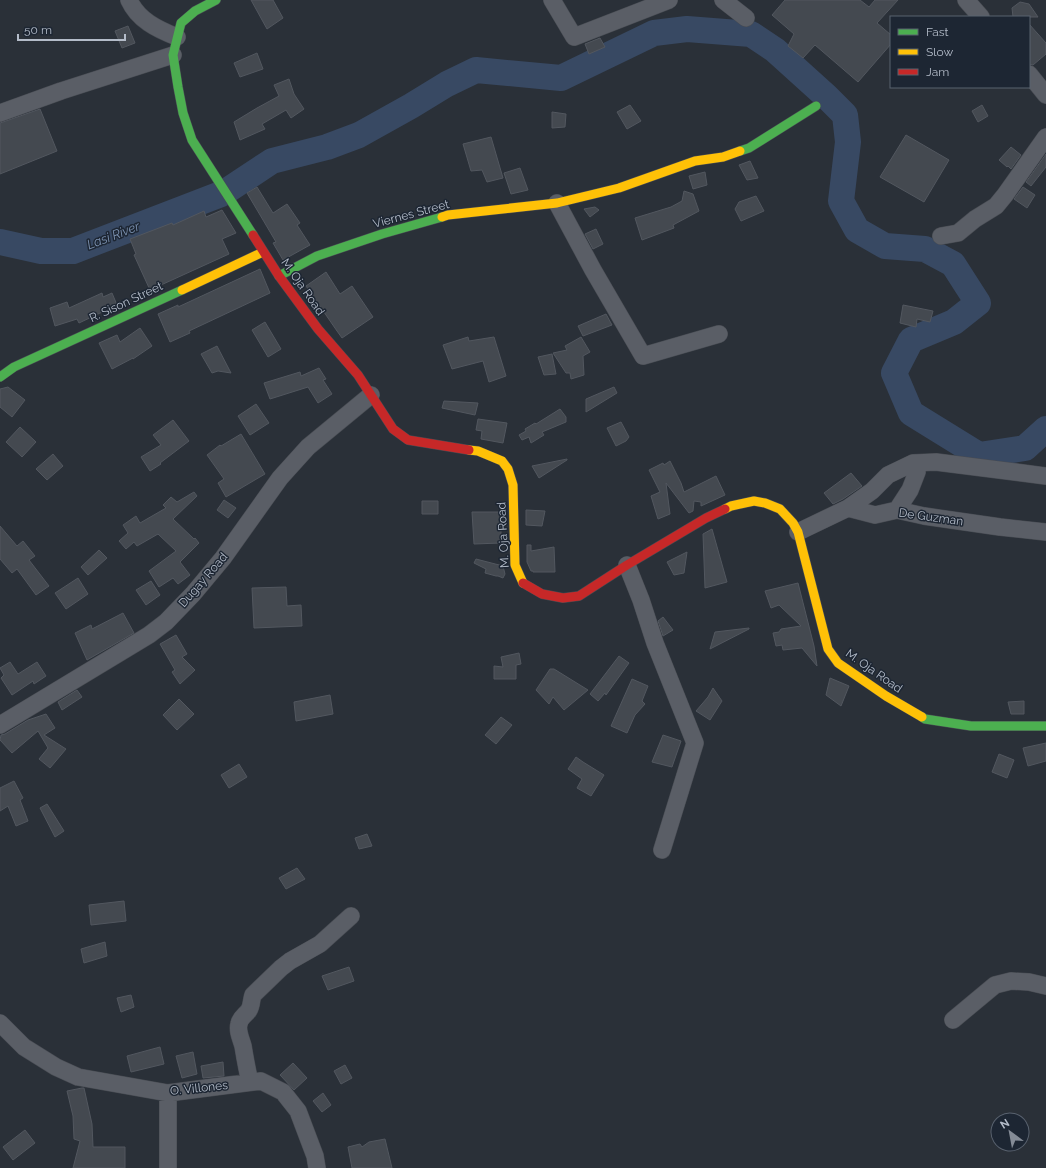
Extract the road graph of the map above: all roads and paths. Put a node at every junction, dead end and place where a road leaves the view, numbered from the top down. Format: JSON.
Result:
{"nodes":[{"id":1,"x":129,"y":0,"type":"edge"},
{"id":2,"x":216,"y":0,"type":"edge"},
{"id":3,"x":669,"y":0,"type":"edge"},
{"id":4,"x":723,"y":0,"type":"edge"},
{"id":5,"x":966,"y":0,"type":"edge"},
{"id":6,"x":554,"y":1,"type":"edge"},
{"id":7,"x":980,"y":16,"type":"edge"},
{"id":8,"x":746,"y":18,"type":"dead end"},
{"id":9,"x":176,"y":36,"type":"junction"},
{"id":10,"x":173,"y":55,"type":"junction"},
{"id":11,"x":1030,"y":75,"type":"edge"},
{"id":12,"x":1046,"y":96,"type":"edge"},
{"id":13,"x":816,"y":106,"type":"dead end"},
{"id":14,"x":0,"y":113,"type":"edge"},
{"id":15,"x":1046,"y":137,"type":"edge"},
{"id":16,"x":557,"y":203,"type":"junction"},
{"id":17,"x":941,"y":236,"type":"dead end"},
{"id":18,"x":263,"y":252,"type":"junction"},
{"id":19,"x":279,"y":276,"type":"junction"},
{"id":20,"x":719,"y":334,"type":"dead end"},
{"id":21,"x":0,"y":377,"type":"edge"},
{"id":22,"x":371,"y":395,"type":"junction"},
{"id":23,"x":913,"y":463,"type":"junction"},
{"id":24,"x":1046,"y":476,"type":"edge"},
{"id":25,"x":848,"y":508,"type":"junction"},
{"id":26,"x":897,"y":510,"type":"junction"},
{"id":27,"x":798,"y":532,"type":"junction"},
{"id":28,"x":1046,"y":532,"type":"edge"},
{"id":29,"x":626,"y":565,"type":"junction"},
{"id":30,"x":0,"y":725,"type":"edge"},
{"id":31,"x":1046,"y":726,"type":"edge"},
{"id":32,"x":662,"y":850,"type":"dead end"},
{"id":33,"x":351,"y":916,"type":"dead end"},
{"id":34,"x":1046,"y":986,"type":"edge"},
{"id":35,"x":953,"y":1020,"type":"dead end"},
{"id":36,"x":0,"y":1023,"type":"edge"},
{"id":37,"x":250,"y":1082,"type":"junction"},
{"id":38,"x":168,"y":1092,"type":"junction"},
{"id":39,"x":168,"y":1168,"type":"edge"},
{"id":40,"x":317,"y":1168,"type":"edge"}],
"edges":[{"from":1,"to":9,"type":"street"},
{"from":2,"to":9,"type":"street","name":"M. Oja Road"},
{"from":3,"to":6,"type":"street"},
{"from":4,"to":8,"type":"street"},
{"from":5,"to":7,"type":"street"},
{"from":9,"to":10,"type":"street","name":"M. Oja Road"},
{"from":10,"to":14,"type":"street"},
{"from":10,"to":18,"type":"street","name":"M. Oja Road"},
{"from":11,"to":12,"type":"street"},
{"from":13,"to":16,"type":"street","name":"Viernes Street"},
{"from":15,"to":17,"type":"street"},
{"from":16,"to":19,"type":"street","name":"Viernes Street"},
{"from":16,"to":20,"type":"street"},
{"from":18,"to":19,"type":"street","name":"M. Oja Road"},
{"from":18,"to":21,"type":"street","name":"R. Sison Street"},
{"from":19,"to":22,"type":"street","name":"M. Oja Road"},
{"from":22,"to":29,"type":"street","name":"M. Oja Road"},
{"from":22,"to":30,"type":"street","name":"Dugay Road"},
{"from":23,"to":24,"type":"street"},
{"from":23,"to":25,"type":"street"},
{"from":23,"to":26,"type":"street"},
{"from":25,"to":26,"type":"street","name":"De Guzman"},
{"from":25,"to":27,"type":"street"},
{"from":26,"to":28,"type":"street","name":"De Guzman"},
{"from":27,"to":29,"type":"street","name":"M. Oja Road"},
{"from":27,"to":31,"type":"street","name":"M. Oja Road"},
{"from":29,"to":32,"type":"street"},
{"from":33,"to":37,"type":"street"},
{"from":34,"to":35,"type":"street"},
{"from":36,"to":38,"type":"street","name":"O. Villones"},
{"from":37,"to":38,"type":"street","name":"O. Villones"},
{"from":37,"to":40,"type":"street","name":"O. Villones"},
{"from":38,"to":39,"type":"street"}]}
